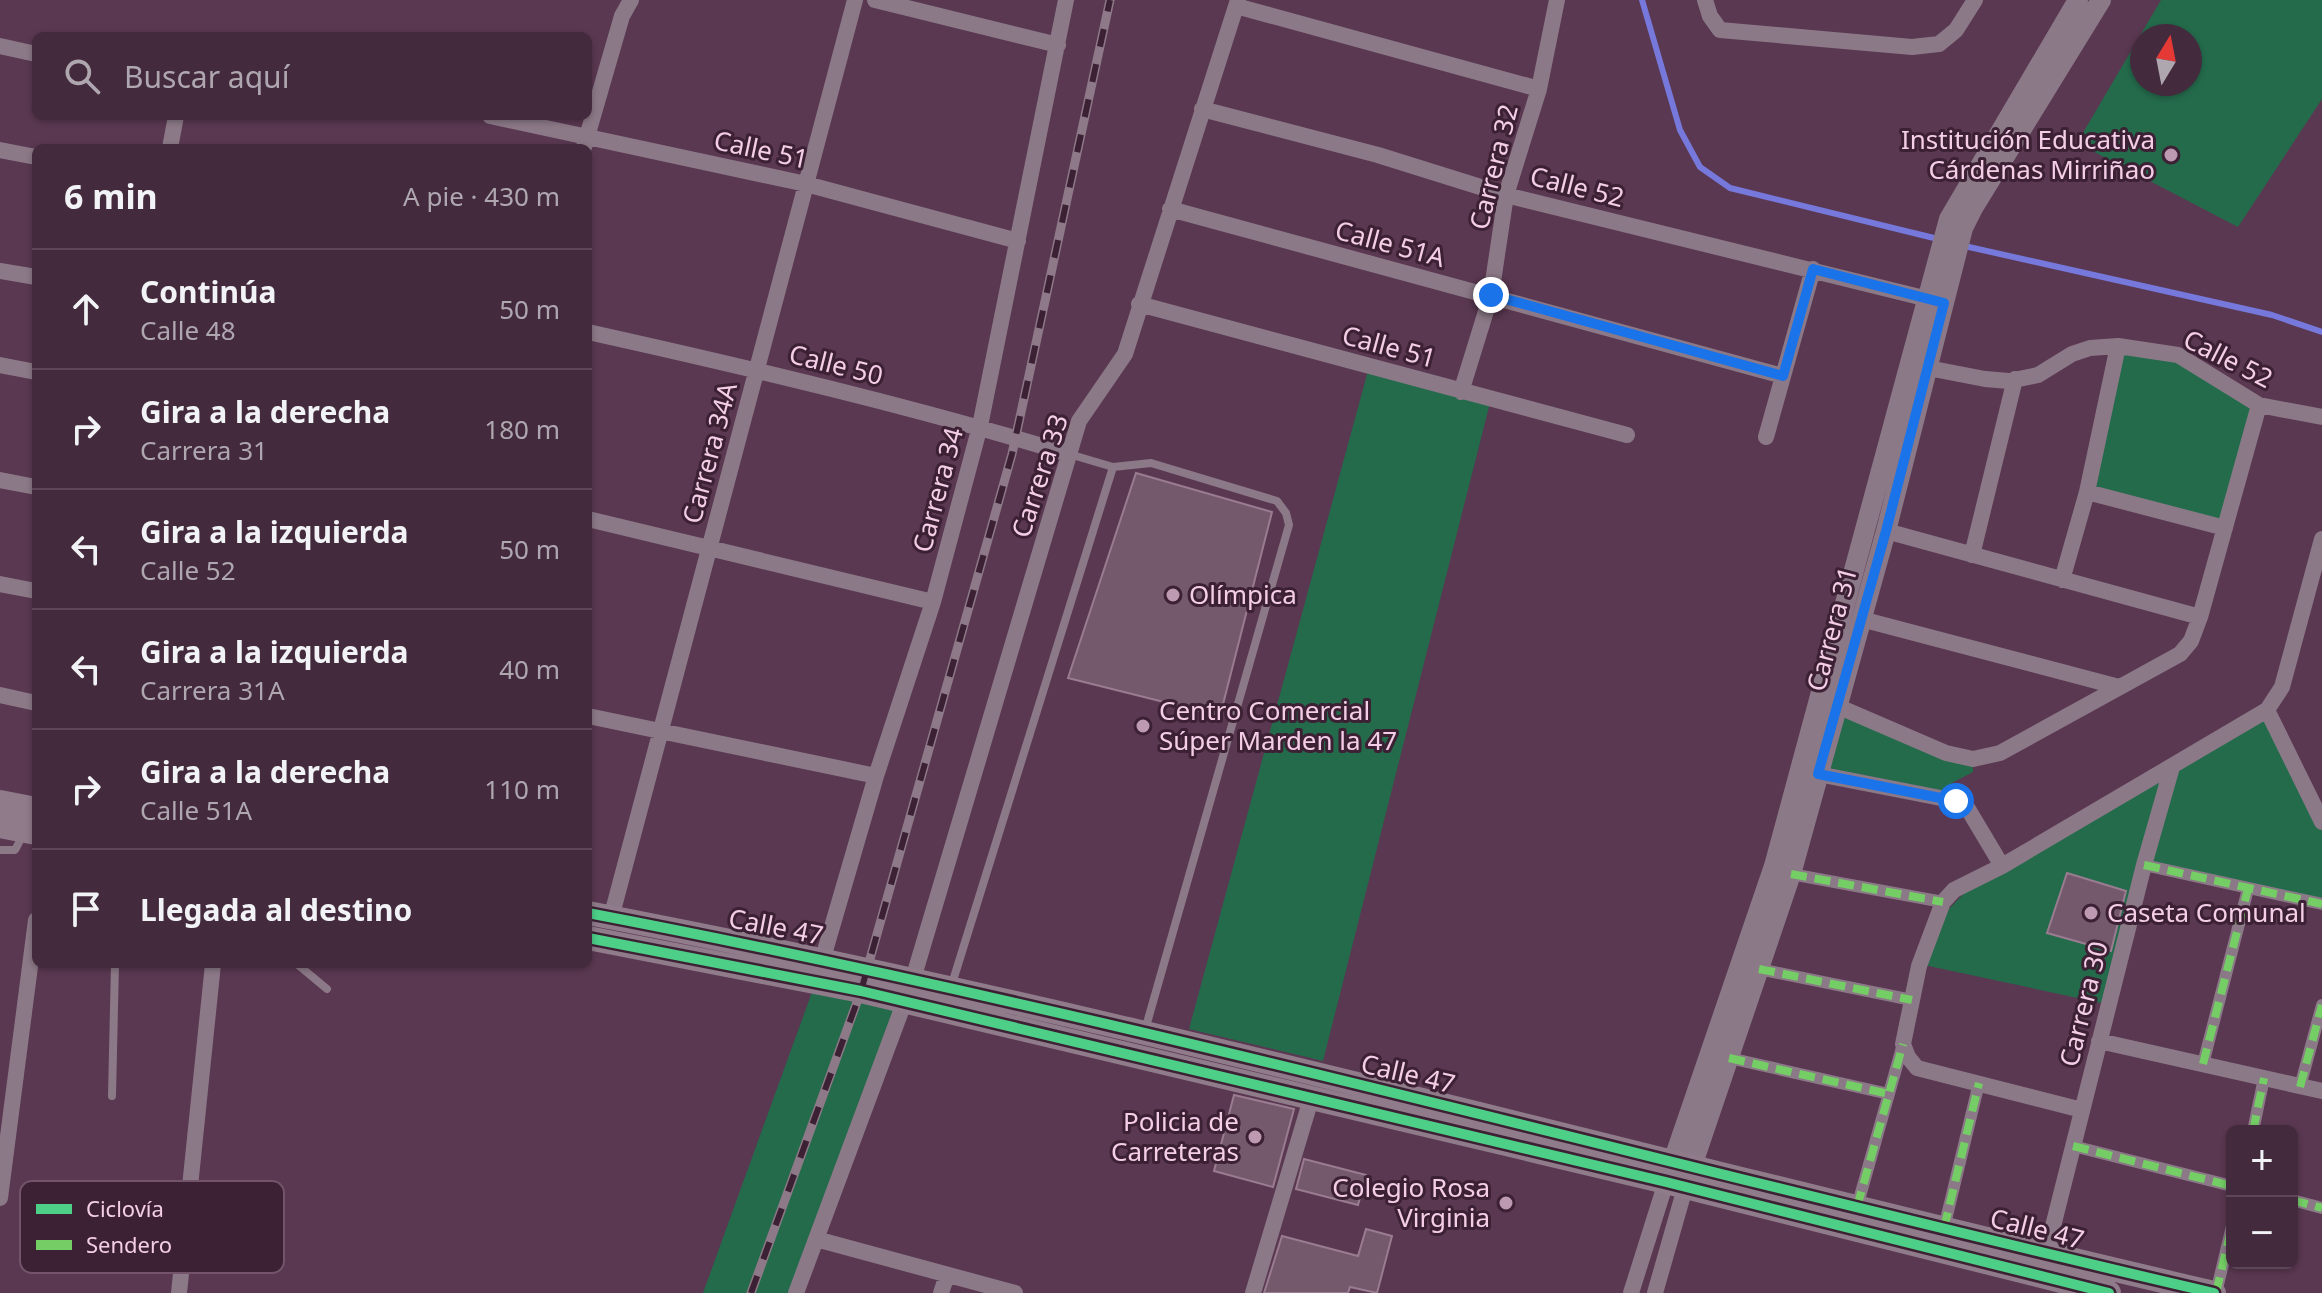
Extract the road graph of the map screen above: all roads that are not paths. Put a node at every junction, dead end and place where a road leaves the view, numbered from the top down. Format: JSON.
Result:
{"nodes":[{"id":1,"x":631,"y":0,"type":"edge"},
{"id":2,"x":855,"y":0,"type":"edge"},
{"id":3,"x":875,"y":0,"type":"edge"},
{"id":4,"x":1066,"y":0,"type":"edge"},
{"id":5,"x":1557,"y":0,"type":"edge"},
{"id":6,"x":1975,"y":0,"type":"edge"},
{"id":7,"x":2078,"y":0,"type":"edge"},
{"id":8,"x":2101,"y":0,"type":"edge"},
{"id":9,"x":1237,"y":3,"type":"edge"},
{"id":10,"x":1708,"y":8,"type":"edge"},
{"id":11,"x":1058,"y":45,"type":"junction"},
{"id":12,"x":0,"y":46,"type":"edge"},
{"id":13,"x":32,"y":53,"type":"edge"},
{"id":14,"x":1539,"y":89,"type":"junction"},
{"id":15,"x":1202,"y":109,"type":"junction"},
{"id":16,"x":592,"y":119,"type":"edge"},
{"id":17,"x":175,"y":120,"type":"edge"},
{"id":18,"x":504,"y":120,"type":"edge"},
{"id":19,"x":592,"y":120,"type":"edge"},
{"id":20,"x":585,"y":143,"type":"edge"},
{"id":21,"x":171,"y":144,"type":"edge"},
{"id":22,"x":592,"y":144,"type":"edge"},
{"id":23,"x":0,"y":150,"type":"edge"},
{"id":24,"x":32,"y":156,"type":"edge"},
{"id":25,"x":806,"y":184,"type":"junction"},
{"id":26,"x":1506,"y":195,"type":"junction"},
{"id":27,"x":1170,"y":209,"type":"junction"},
{"id":28,"x":1955,"y":228,"type":"junction"},
{"id":29,"x":1018,"y":241,"type":"junction"},
{"id":30,"x":1813,"y":269,"type":"junction"},
{"id":31,"x":0,"y":271,"type":"edge"},
{"id":32,"x":32,"y":276,"type":"edge"},
{"id":33,"x":1491,"y":295,"type":"junction"},
{"id":34,"x":1935,"y":301,"type":"junction"},
{"id":35,"x":1139,"y":304,"type":"junction"},
{"id":36,"x":592,"y":333,"type":"edge"},
{"id":37,"x":2118,"y":346,"type":"junction"},
{"id":38,"x":0,"y":365,"type":"edge"},
{"id":39,"x":1928,"y":368,"type":"junction"},
{"id":40,"x":756,"y":370,"type":"junction"},
{"id":41,"x":32,"y":371,"type":"edge"},
{"id":42,"x":1783,"y":376,"type":"junction"},
{"id":43,"x":2015,"y":379,"type":"junction"},
{"id":44,"x":1461,"y":392,"type":"junction"},
{"id":45,"x":2259,"y":405,"type":"junction"},
{"id":46,"x":2322,"y":417,"type":"edge"},
{"id":47,"x":980,"y":426,"type":"junction"},
{"id":48,"x":1627,"y":435,"type":"dead end"},
{"id":49,"x":1766,"y":437,"type":"dead end"},
{"id":50,"x":1069,"y":454,"type":"junction"},
{"id":51,"x":1113,"y":467,"type":"junction"},
{"id":52,"x":0,"y":480,"type":"edge"},
{"id":53,"x":32,"y":486,"type":"edge"},
{"id":54,"x":2087,"y":492,"type":"junction"},
{"id":55,"x":592,"y":520,"type":"edge"},
{"id":56,"x":2225,"y":528,"type":"junction"},
{"id":57,"x":1886,"y":531,"type":"junction"},
{"id":58,"x":2322,"y":539,"type":"edge"},
{"id":59,"x":710,"y":548,"type":"junction"},
{"id":60,"x":1972,"y":555,"type":"junction"},
{"id":61,"x":2062,"y":580,"type":"junction"},
{"id":62,"x":0,"y":584,"type":"edge"},
{"id":63,"x":32,"y":590,"type":"edge"},
{"id":64,"x":933,"y":602,"type":"junction"},
{"id":65,"x":2200,"y":617,"type":"junction"},
{"id":66,"x":1861,"y":619,"type":"junction"},
{"id":67,"x":2119,"y":687,"type":"junction"},
{"id":68,"x":0,"y":695,"type":"edge"},
{"id":69,"x":32,"y":702,"type":"edge"},
{"id":70,"x":1837,"y":706,"type":"junction"},
{"id":71,"x":2267,"y":710,"type":"junction"},
{"id":72,"x":592,"y":717,"type":"edge"},
{"id":73,"x":661,"y":732,"type":"junction"},
{"id":74,"x":2172,"y":767,"type":"junction"},
{"id":75,"x":1818,"y":774,"type":"junction"},
{"id":76,"x":876,"y":776,"type":"junction"},
{"id":77,"x":0,"y":802,"type":"edge"},
{"id":78,"x":2322,"y":822,"type":"edge"},
{"id":79,"x":32,"y":824,"type":"edge"},
{"id":80,"x":0,"y":826,"type":"edge"},
{"id":81,"x":0,"y":850,"type":"edge"},
{"id":82,"x":2144,"y":865,"type":"junction"},
{"id":83,"x":2002,"y":866,"type":"junction"},
{"id":84,"x":1791,"y":874,"type":"junction"},
{"id":85,"x":2248,"y":889,"type":"junction"},
{"id":86,"x":1949,"y":896,"type":"junction"},
{"id":87,"x":2322,"y":904,"type":"edge"},
{"id":88,"x":600,"y":915,"type":"edge"},
{"id":89,"x":592,"y":939,"type":"edge"},
{"id":90,"x":32,"y":951,"type":"edge"},
{"id":91,"x":115,"y":968,"type":"edge"},
{"id":92,"x":213,"y":968,"type":"edge"},
{"id":93,"x":302,"y":968,"type":"edge"},
{"id":94,"x":820,"y":970,"type":"junction"},
{"id":95,"x":1749,"y":979,"type":"junction"},
{"id":96,"x":951,"y":988,"type":"junction"},
{"id":97,"x":327,"y":989,"type":"dead end"},
{"id":98,"x":908,"y":990,"type":"junction"},
{"id":99,"x":1912,"y":1000,"type":"junction"},
{"id":100,"x":2322,"y":1005,"type":"edge"},
{"id":101,"x":1144,"y":1034,"type":"junction"},
{"id":102,"x":2099,"y":1041,"type":"junction"},
{"id":103,"x":1905,"y":1051,"type":"junction"},
{"id":104,"x":1729,"y":1058,"type":"junction"},
{"id":105,"x":2203,"y":1064,"type":"junction"},
{"id":106,"x":2264,"y":1078,"type":"junction"},
{"id":107,"x":1979,"y":1083,"type":"junction"},
{"id":108,"x":2300,"y":1087,"type":"junction"},
{"id":109,"x":2322,"y":1091,"type":"edge"},
{"id":110,"x":1889,"y":1094,"type":"junction"},
{"id":111,"x":112,"y":1096,"type":"dead end"},
{"id":112,"x":1311,"y":1099,"type":"junction"},
{"id":113,"x":2082,"y":1110,"type":"junction"},
{"id":114,"x":2254,"y":1125,"type":"edge"},
{"id":115,"x":2073,"y":1146,"type":"junction"},
{"id":116,"x":1679,"y":1174,"type":"junction"},
{"id":117,"x":191,"y":1181,"type":"edge"},
{"id":118,"x":2226,"y":1184,"type":"edge"},
{"id":119,"x":0,"y":1198,"type":"edge"},
{"id":120,"x":2298,"y":1202,"type":"edge"},
{"id":121,"x":1857,"y":1207,"type":"junction"},
{"id":122,"x":2322,"y":1208,"type":"edge"},
{"id":123,"x":1944,"y":1228,"type":"junction"},
{"id":124,"x":816,"y":1239,"type":"junction"},
{"id":125,"x":2226,"y":1250,"type":"edge"},
{"id":126,"x":181,"y":1273,"type":"edge"},
{"id":127,"x":2038,"y":1274,"type":"edge"},
{"id":128,"x":947,"y":1275,"type":"junction"},
{"id":129,"x":179,"y":1293,"type":"edge"},
{"id":130,"x":796,"y":1293,"type":"edge"},
{"id":131,"x":941,"y":1293,"type":"edge"},
{"id":132,"x":1015,"y":1293,"type":"edge"},
{"id":133,"x":1253,"y":1293,"type":"edge"},
{"id":134,"x":1631,"y":1293,"type":"edge"},
{"id":135,"x":1655,"y":1293,"type":"edge"},
{"id":136,"x":2109,"y":1293,"type":"edge"},
{"id":137,"x":2215,"y":1293,"type":"edge"}],
"edges":[{"from":1,"to":16,"type":"street"},
{"from":2,"to":25,"type":"street","name":"Carrera 34A"},
{"from":3,"to":11,"type":"street"},
{"from":4,"to":11,"type":"street","name":"Carrera 34"},
{"from":5,"to":14,"type":"street","name":"Carrera 32"},
{"from":6,"to":10,"type":"street"},
{"from":7,"to":28,"type":"street","name":"Carrera 31"},
{"from":8,"to":28,"type":"street","name":"Carrera 31"},
{"from":9,"to":14,"type":"street"},
{"from":9,"to":15,"type":"street","name":"Carrera 33"},
{"from":11,"to":29,"type":"street","name":"Carrera 34"},
{"from":12,"to":13,"type":"street"},
{"from":14,"to":26,"type":"street","name":"Carrera 32"},
{"from":15,"to":26,"type":"street","name":"Calle 52"},
{"from":15,"to":27,"type":"street","name":"Carrera 33"},
{"from":17,"to":21,"type":"street"},
{"from":18,"to":20,"type":"street","name":"Calle 51"},
{"from":19,"to":20,"type":"street"},
{"from":22,"to":25,"type":"street","name":"Calle 51"},
{"from":23,"to":24,"type":"street"},
{"from":25,"to":29,"type":"street","name":"Calle 51"},
{"from":25,"to":40,"type":"street","name":"Carrera 34A"},
{"from":26,"to":30,"type":"street","name":"Calle 52"},
{"from":26,"to":33,"type":"street","name":"Carrera 32"},
{"from":27,"to":33,"type":"street","name":"Calle 51A"},
{"from":27,"to":35,"type":"street","name":"Carrera 33"},
{"from":28,"to":34,"type":"street","name":"Carrera 31"},
{"from":29,"to":47,"type":"street","name":"Carrera 34"},
{"from":30,"to":34,"type":"street","name":"Calle 52"},
{"from":30,"to":42,"type":"street"},
{"from":31,"to":32,"type":"street"},
{"from":33,"to":42,"type":"street","name":"Calle 51A"},
{"from":33,"to":44,"type":"street","name":"Carrera 32"},
{"from":34,"to":39,"type":"street","name":"Carrera 31"},
{"from":34,"to":95,"type":"street","name":"Carrera 31"},
{"from":35,"to":44,"type":"street","name":"Calle 51"},
{"from":35,"to":50,"type":"street","name":"Carrera 33"},
{"from":36,"to":40,"type":"street","name":"Calle 50"},
{"from":37,"to":43,"type":"street","name":"Calle 52"},
{"from":37,"to":45,"type":"street","name":"Calle 52"},
{"from":37,"to":54,"type":"street"},
{"from":38,"to":41,"type":"street"},
{"from":39,"to":43,"type":"street","name":"Calle 52"},
{"from":39,"to":57,"type":"street","name":"Carrera 31"},
{"from":40,"to":47,"type":"street","name":"Calle 50"},
{"from":40,"to":59,"type":"street","name":"Carrera 34A"},
{"from":42,"to":49,"type":"street"},
{"from":43,"to":60,"type":"street"},
{"from":44,"to":48,"type":"street","name":"Calle 51"},
{"from":45,"to":46,"type":"street","name":"Calle 52"},
{"from":45,"to":56,"type":"street"},
{"from":47,"to":50,"type":"street","name":"Calle 50"},
{"from":47,"to":64,"type":"street","name":"Carrera 34"},
{"from":50,"to":51,"type":"lane"},
{"from":50,"to":98,"type":"street","name":"Carrera 33"},
{"from":51,"to":96,"type":"lane"},
{"from":51,"to":101,"type":"lane"},
{"from":52,"to":53,"type":"street"},
{"from":54,"to":56,"type":"street"},
{"from":54,"to":61,"type":"street"},
{"from":55,"to":59,"type":"street"},
{"from":56,"to":65,"type":"street"},
{"from":57,"to":60,"type":"street"},
{"from":57,"to":66,"type":"street","name":"Carrera 31"},
{"from":58,"to":71,"type":"street"},
{"from":59,"to":64,"type":"street"},
{"from":59,"to":73,"type":"street","name":"Carrera 34A"},
{"from":60,"to":61,"type":"street"},
{"from":61,"to":65,"type":"street"},
{"from":62,"to":63,"type":"street"},
{"from":64,"to":76,"type":"street","name":"Carrera 34"},
{"from":65,"to":67,"type":"street"},
{"from":66,"to":67,"type":"street"},
{"from":66,"to":70,"type":"street","name":"Carrera 31"},
{"from":67,"to":70,"type":"street"},
{"from":68,"to":69,"type":"street"},
{"from":70,"to":75,"type":"street","name":"Carrera 31"},
{"from":71,"to":74,"type":"street"},
{"from":71,"to":78,"type":"street"},
{"from":72,"to":73,"type":"street"},
{"from":73,"to":76,"type":"street"},
{"from":73,"to":88,"type":"street","name":"Carrera 34A"},
{"from":74,"to":82,"type":"street","name":"Carrera 30"},
{"from":74,"to":83,"type":"street"},
{"from":75,"to":83,"type":"street"},
{"from":75,"to":84,"type":"street","name":"Carrera 31"},
{"from":76,"to":94,"type":"street","name":"Carrera 34"},
{"from":77,"to":79,"type":"main road"},
{"from":79,"to":80,"type":"main road"},
{"from":79,"to":81,"type":"lane"},
{"from":82,"to":85,"type":"street"},
{"from":82,"to":102,"type":"street","name":"Carrera 30"},
{"from":83,"to":86,"type":"street"},
{"from":84,"to":86,"type":"street"},
{"from":84,"to":95,"type":"street","name":"Carrera 31"},
{"from":85,"to":87,"type":"street"},
{"from":85,"to":105,"type":"street"},
{"from":86,"to":99,"type":"street"},
{"from":88,"to":94,"type":"main road","name":"Calle 47"},
{"from":89,"to":94,"type":"main road","name":"Calle 47"},
{"from":90,"to":119,"type":"street"},
{"from":91,"to":111,"type":"lane"},
{"from":92,"to":117,"type":"street"},
{"from":93,"to":97,"type":"lane"},
{"from":94,"to":98,"type":"main road","name":"Calle 47"},
{"from":95,"to":99,"type":"street"},
{"from":95,"to":104,"type":"street","name":"Carrera 31"},
{"from":95,"to":116,"type":"street","name":"Carrera 31"},
{"from":96,"to":98,"type":"main road","name":"Calle 47"},
{"from":96,"to":101,"type":"main road","name":"Calle 47"},
{"from":98,"to":112,"type":"main road","name":"Calle 47"},
{"from":98,"to":124,"type":"street"},
{"from":99,"to":103,"type":"street"},
{"from":100,"to":108,"type":"street"},
{"from":101,"to":116,"type":"main road","name":"Calle 47"},
{"from":102,"to":105,"type":"street"},
{"from":102,"to":113,"type":"street","name":"Carrera 30"},
{"from":103,"to":107,"type":"street"},
{"from":103,"to":110,"type":"street"},
{"from":104,"to":110,"type":"street"},
{"from":104,"to":116,"type":"street","name":"Carrera 31"},
{"from":105,"to":106,"type":"street"},
{"from":106,"to":108,"type":"street"},
{"from":106,"to":114,"type":"street"},
{"from":107,"to":113,"type":"street"},
{"from":107,"to":123,"type":"street"},
{"from":108,"to":109,"type":"street"},
{"from":110,"to":121,"type":"street"},
{"from":112,"to":116,"type":"main road","name":"Calle 47"},
{"from":112,"to":133,"type":"street"},
{"from":113,"to":115,"type":"street","name":"Carrera 30"},
{"from":115,"to":118,"type":"street"},
{"from":115,"to":127,"type":"street","name":"Carrera 30"},
{"from":116,"to":121,"type":"main road","name":"Calle 47"},
{"from":116,"to":127,"type":"main road","name":"Calle 47"},
{"from":116,"to":134,"type":"street","name":"Carrera 31"},
{"from":116,"to":135,"type":"street","name":"Carrera 31"},
{"from":120,"to":122,"type":"street"},
{"from":121,"to":123,"type":"main road","name":"Calle 47"},
{"from":123,"to":127,"type":"main road","name":"Calle 47"},
{"from":124,"to":128,"type":"street"},
{"from":124,"to":130,"type":"street"},
{"from":125,"to":137,"type":"street"},
{"from":126,"to":129,"type":"street"},
{"from":127,"to":136,"type":"main road","name":"Calle 47"},
{"from":127,"to":137,"type":"main road","name":"Calle 47"},
{"from":128,"to":131,"type":"street"},
{"from":128,"to":132,"type":"street"}]}
